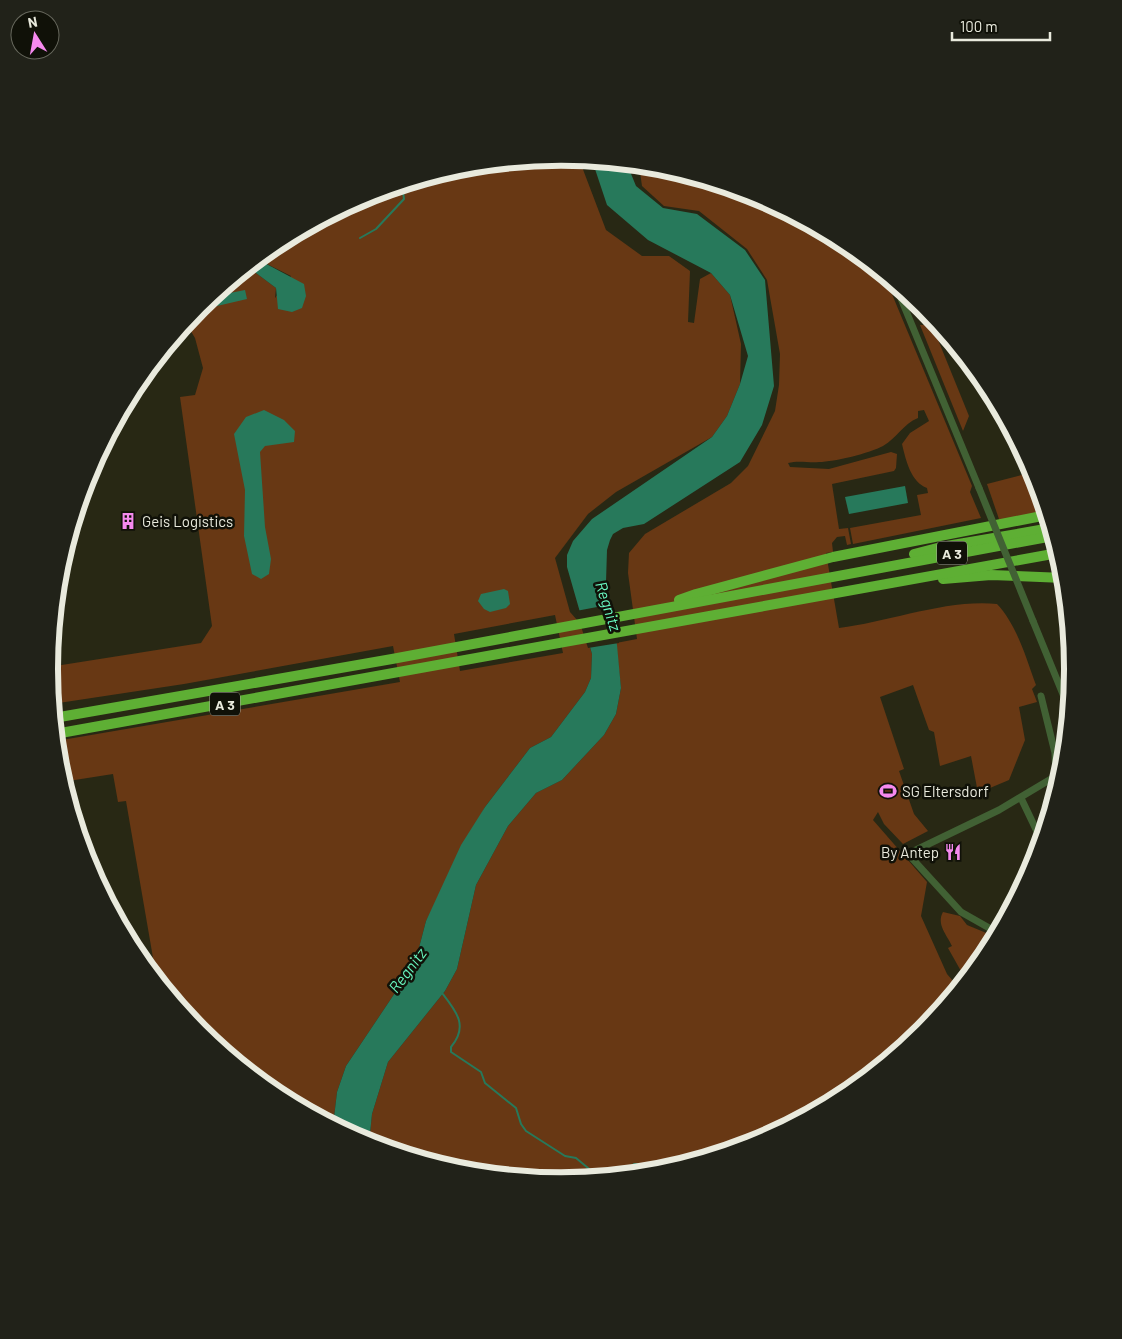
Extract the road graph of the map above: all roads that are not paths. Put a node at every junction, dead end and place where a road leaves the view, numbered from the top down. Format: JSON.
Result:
{"nodes":[{"id":1,"x":901,"y":298,"type":"edge"},
{"id":2,"x":1040,"y":516,"type":"edge"},
{"id":3,"x":1044,"y":529,"type":"edge"},
{"id":4,"x":1046,"y":537,"type":"edge"},
{"id":5,"x":1051,"y":554,"type":"edge"},
{"id":6,"x":851,"y":570,"type":"junction"},
{"id":7,"x":1056,"y":578,"type":"edge"},
{"id":8,"x":773,"y":581,"type":"junction"},
{"id":9,"x":860,"y":589,"type":"junction"},
{"id":10,"x":652,"y":610,"type":"junction"},
{"id":11,"x":1063,"y":695,"type":"edge"},
{"id":12,"x":1041,"y":696,"type":"dead end"},
{"id":13,"x":60,"y":717,"type":"edge"},
{"id":14,"x":62,"y":733,"type":"edge"},
{"id":15,"x":1055,"y":767,"type":"edge"},
{"id":16,"x":1052,"y":778,"type":"edge"},
{"id":17,"x":1021,"y":798,"type":"junction"},
{"id":18,"x":1037,"y":832,"type":"edge"},
{"id":19,"x":992,"y":930,"type":"edge"}],
"edges":[{"from":1,"to":11,"type":"street","bridge":true},
{"from":2,"to":8,"type":"highway","number":"A 3"},
{"from":3,"to":6,"type":"highway"},
{"from":4,"to":6,"type":"highway","number":"A 3"},
{"from":5,"to":9,"type":"highway","number":"A 3"},
{"from":6,"to":8,"type":"highway","number":"A 3"},
{"from":7,"to":9,"type":"highway"},
{"from":8,"to":10,"type":"highway","number":"A 3"},
{"from":8,"to":10,"type":"highway"},
{"from":9,"to":14,"type":"highway","number":"A 3"},
{"from":10,"to":13,"type":"highway","number":"A 3"},
{"from":12,"to":15,"type":"street"},
{"from":16,"to":17,"type":"street"},
{"from":17,"to":18,"type":"street"},
{"from":17,"to":19,"type":"street"}]}
